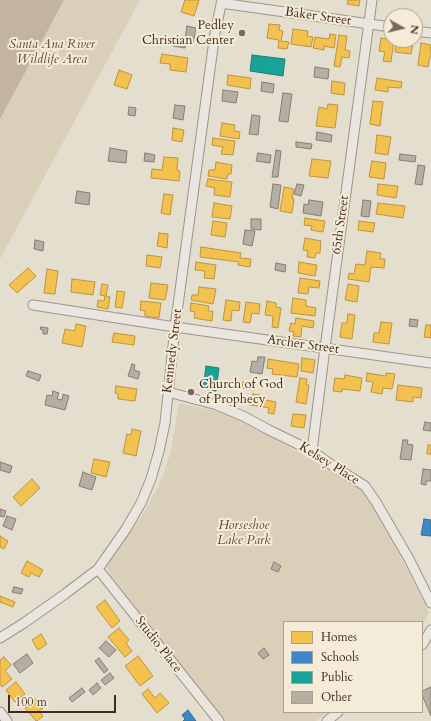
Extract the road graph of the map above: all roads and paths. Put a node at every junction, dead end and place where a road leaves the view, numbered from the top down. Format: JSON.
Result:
{"nodes":[{"id":1,"x":372,"y":0,"type":"edge"},
{"id":2,"x":221,"y":2,"type":"edge"},
{"id":3,"x":369,"y":24,"type":"junction"},
{"id":4,"x":383,"y":26,"type":"edge"},
{"id":5,"x":32,"y":305,"type":"dead end"},
{"id":6,"x":175,"y":327,"type":"junction"},
{"id":7,"x":324,"y":348,"type":"junction"},
{"id":8,"x":431,"y":363,"type":"edge"},
{"id":9,"x":168,"y":392,"type":"junction"},
{"id":10,"x":312,"y":451,"type":"junction"},
{"id":11,"x":98,"y":568,"type":"junction"},
{"id":12,"x":431,"y":602,"type":"edge"},
{"id":13,"x":431,"y":630,"type":"edge"},
{"id":14,"x":0,"y":638,"type":"edge"},
{"id":15,"x":423,"y":643,"type":"edge"},
{"id":16,"x":0,"y":712,"type":"edge"},
{"id":17,"x":337,"y":713,"type":"edge"},
{"id":18,"x":7,"y":721,"type":"edge"},
{"id":19,"x":219,"y":721,"type":"edge"},
{"id":20,"x":327,"y":721,"type":"edge"}],
"edges":[{"from":1,"to":3,"type":"street","name":"65th Street"},
{"from":2,"to":3,"type":"street","name":"Baker Street"},
{"from":2,"to":6,"type":"street","name":"Kennedy Street"},
{"from":3,"to":4,"type":"street","name":"Baker Street"},
{"from":3,"to":7,"type":"street","name":"65th Street"},
{"from":5,"to":6,"type":"street","name":"Archer Street"},
{"from":6,"to":7,"type":"street","name":"Archer Street"},
{"from":6,"to":9,"type":"street","name":"Kennedy Street"},
{"from":7,"to":8,"type":"street","name":"Archer Street"},
{"from":7,"to":10,"type":"street","name":"65th Street"},
{"from":9,"to":10,"type":"street","name":"Kelsey Place"},
{"from":9,"to":11,"type":"street","name":"Kennedy Street"},
{"from":10,"to":12,"type":"street","name":"Kelsey Place"},
{"from":11,"to":14,"type":"street","name":"Kennedy Street"},
{"from":11,"to":19,"type":"street","name":"Studio Place"},
{"from":13,"to":15,"type":"street"},
{"from":16,"to":18,"type":"street"},
{"from":17,"to":20,"type":"street"}]}
